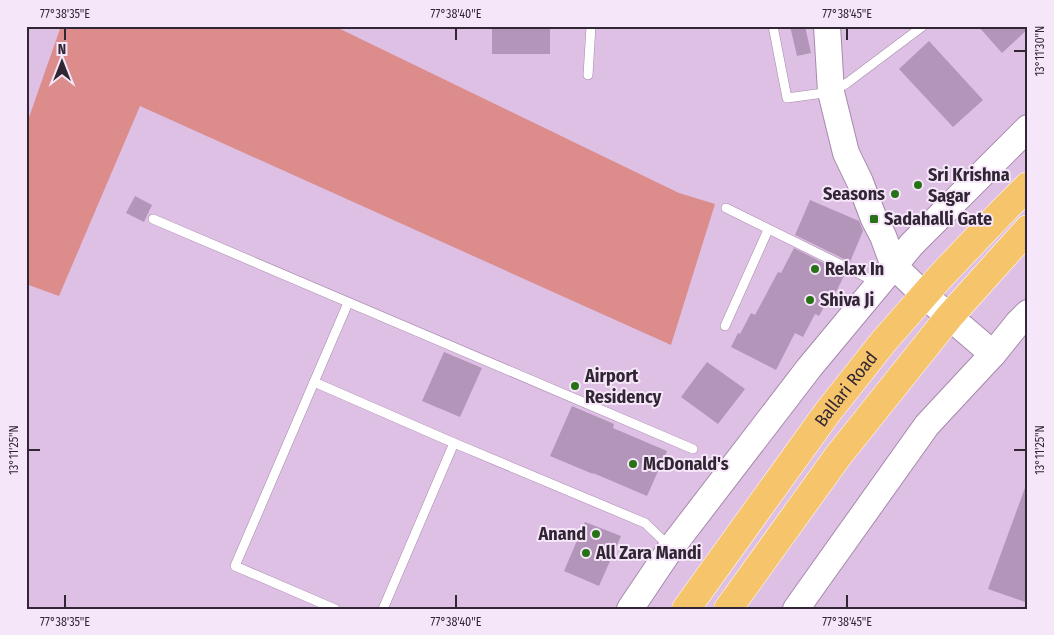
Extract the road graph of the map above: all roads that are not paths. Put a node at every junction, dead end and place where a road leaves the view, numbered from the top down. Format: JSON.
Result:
{"nodes":[{"id":1,"x":591,"y":26,"type":"edge"},
{"id":2,"x":772,"y":26,"type":"edge"},
{"id":3,"x":827,"y":26,"type":"edge"},
{"id":4,"x":843,"y":26,"type":"edge"},
{"id":5,"x":923,"y":26,"type":"edge"},
{"id":6,"x":588,"y":75,"type":"dead end"},
{"id":7,"x":839,"y":87,"type":"junction"},
{"id":8,"x":1028,"y":128,"type":"edge"},
{"id":9,"x":1028,"y":186,"type":"edge"},
{"id":10,"x":726,"y":208,"type":"dead end"},
{"id":11,"x":153,"y":219,"type":"dead end"},
{"id":12,"x":1028,"y":229,"type":"edge"},
{"id":13,"x":768,"y":230,"type":"junction"},
{"id":14,"x":886,"y":275,"type":"junction"},
{"id":15,"x":924,"y":295,"type":"junction"},
{"id":16,"x":348,"y":303,"type":"junction"},
{"id":17,"x":1028,"y":313,"type":"edge"},
{"id":18,"x":949,"y":317,"type":"junction"},
{"id":19,"x":725,"y":326,"type":"dead end"},
{"id":20,"x":993,"y":354,"type":"junction"},
{"id":21,"x":314,"y":382,"type":"junction"},
{"id":22,"x":454,"y":443,"type":"junction"},
{"id":23,"x":693,"y":450,"type":"dead end"},
{"id":24,"x":672,"y":548,"type":"junction"},
{"id":25,"x":799,"y":608,"type":"edge"},
{"id":26,"x":335,"y":609,"type":"edge"},
{"id":27,"x":382,"y":609,"type":"edge"},
{"id":28,"x":630,"y":609,"type":"edge"},
{"id":29,"x":686,"y":609,"type":"edge"},
{"id":30,"x":728,"y":609,"type":"edge"}],
"edges":[{"from":1,"to":6,"type":"lane"},
{"from":2,"to":7,"type":"lane"},
{"from":3,"to":7,"type":"street"},
{"from":4,"to":7,"type":"street"},
{"from":5,"to":7,"type":"lane"},
{"from":7,"to":14,"type":"street"},
{"from":8,"to":14,"type":"street"},
{"from":9,"to":15,"type":"highway","name":"Ballari Road"},
{"from":10,"to":13,"type":"lane"},
{"from":11,"to":16,"type":"lane"},
{"from":12,"to":18,"type":"highway","name":"Ballari Road"},
{"from":13,"to":14,"type":"lane"},
{"from":13,"to":19,"type":"lane"},
{"from":14,"to":15,"type":"street"},
{"from":14,"to":24,"type":"street"},
{"from":15,"to":18,"type":"street"},
{"from":15,"to":29,"type":"highway","name":"Ballari Road"},
{"from":16,"to":21,"type":"lane"},
{"from":16,"to":23,"type":"lane"},
{"from":17,"to":20,"type":"street"},
{"from":18,"to":20,"type":"street"},
{"from":18,"to":30,"type":"highway","name":"Ballari Road"},
{"from":20,"to":25,"type":"street"},
{"from":21,"to":22,"type":"lane"},
{"from":21,"to":26,"type":"lane"},
{"from":22,"to":24,"type":"lane"},
{"from":22,"to":27,"type":"lane"},
{"from":24,"to":28,"type":"street"}]}
